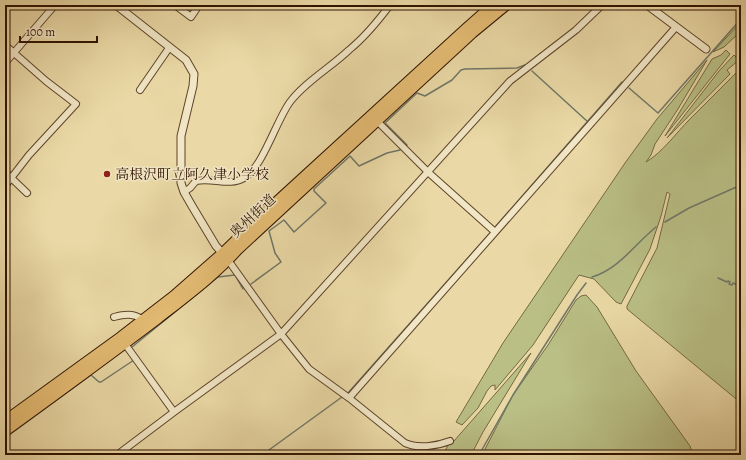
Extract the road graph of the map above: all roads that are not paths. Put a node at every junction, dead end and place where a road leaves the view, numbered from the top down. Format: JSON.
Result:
{"nodes":[{"id":1,"x":55,"y":5,"type":"edge"},
{"id":2,"x":116,"y":5,"type":"edge"},
{"id":3,"x":175,"y":5,"type":"edge"},
{"id":4,"x":199,"y":5,"type":"edge"},
{"id":5,"x":390,"y":5,"type":"edge"},
{"id":6,"x":494,"y":5,"type":"edge"},
{"id":7,"x":506,"y":5,"type":"edge"},
{"id":8,"x":602,"y":5,"type":"edge"},
{"id":9,"x":647,"y":5,"type":"edge"},
{"id":10,"x":676,"y":27,"type":"junction"},
{"id":11,"x":5,"y":45,"type":"edge"},
{"id":12,"x":169,"y":48,"type":"junction"},
{"id":13,"x":706,"y":49,"type":"dead end"},
{"id":14,"x":14,"y":53,"type":"junction"},
{"id":15,"x":5,"y":63,"type":"edge"},
{"id":16,"x":140,"y":90,"type":"dead end"},
{"id":17,"x":377,"y":121,"type":"junction"},
{"id":18,"x":5,"y":172,"type":"edge"},
{"id":19,"x":429,"y":173,"type":"junction"},
{"id":20,"x":12,"y":178,"type":"junction"},
{"id":21,"x":5,"y":186,"type":"edge"},
{"id":22,"x":184,"y":192,"type":"junction"},
{"id":23,"x":27,"y":193,"type":"dead end"},
{"id":24,"x":495,"y":232,"type":"junction"},
{"id":25,"x":225,"y":257,"type":"junction"},
{"id":26,"x":114,"y":317,"type":"dead end"},
{"id":27,"x":143,"y":320,"type":"junction"},
{"id":28,"x":281,"y":334,"type":"junction"},
{"id":29,"x":125,"y":344,"type":"junction"},
{"id":30,"x":349,"y":398,"type":"junction"},
{"id":31,"x":174,"y":412,"type":"junction"},
{"id":32,"x":5,"y":421,"type":"edge"},
{"id":33,"x":5,"y":431,"type":"edge"},
{"id":34,"x":450,"y":441,"type":"dead end"},
{"id":35,"x":117,"y":455,"type":"edge"}],
"edges":[{"from":1,"to":14,"type":"street"},
{"from":2,"to":12,"type":"street"},
{"from":3,"to":4,"type":"street"},
{"from":5,"to":22,"type":"street"},
{"from":6,"to":25,"type":"highway","name":"奥州街道"},
{"from":7,"to":17,"type":"highway","name":"奥州街道"},
{"from":8,"to":19,"type":"street"},
{"from":9,"to":10,"type":"street"},
{"from":10,"to":13,"type":"street"},
{"from":10,"to":24,"type":"street"},
{"from":11,"to":14,"type":"street"},
{"from":12,"to":16,"type":"street"},
{"from":12,"to":22,"type":"street"},
{"from":14,"to":15,"type":"street"},
{"from":14,"to":20,"type":"street"},
{"from":17,"to":19,"type":"street"},
{"from":17,"to":25,"type":"highway","name":"奥州街道"},
{"from":18,"to":20,"type":"street"},
{"from":19,"to":24,"type":"street"},
{"from":19,"to":28,"type":"street"},
{"from":20,"to":21,"type":"street"},
{"from":20,"to":23,"type":"street"},
{"from":22,"to":25,"type":"street"},
{"from":24,"to":30,"type":"street"},
{"from":25,"to":27,"type":"highway","name":"奥州街道"},
{"from":25,"to":28,"type":"street"},
{"from":25,"to":29,"type":"highway","name":"奥州街道"},
{"from":26,"to":27,"type":"street"},
{"from":27,"to":32,"type":"highway","name":"奥州街道"},
{"from":28,"to":30,"type":"street"},
{"from":28,"to":31,"type":"street"},
{"from":29,"to":31,"type":"street"},
{"from":29,"to":33,"type":"highway","name":"奥州街道"},
{"from":30,"to":34,"type":"street"},
{"from":31,"to":35,"type":"street"}]}
